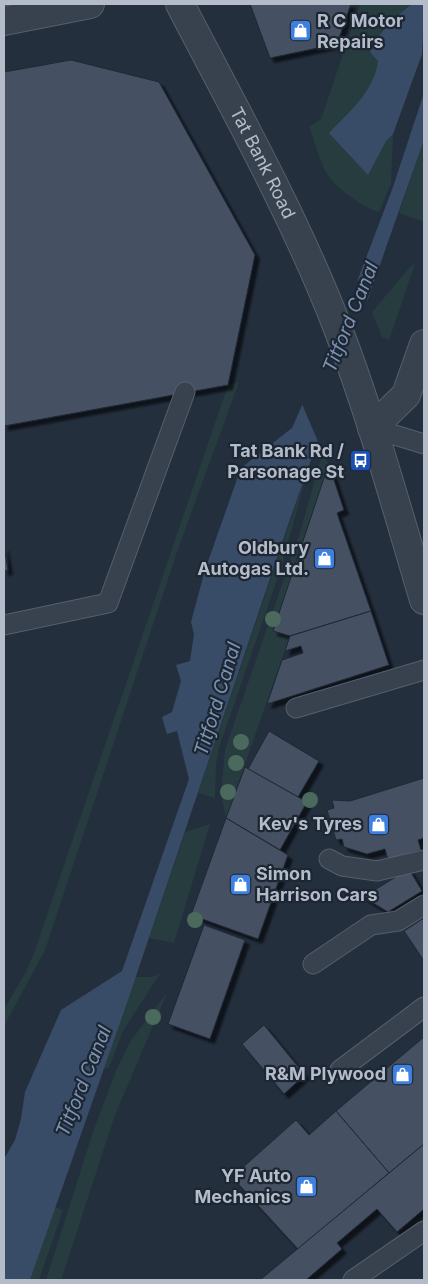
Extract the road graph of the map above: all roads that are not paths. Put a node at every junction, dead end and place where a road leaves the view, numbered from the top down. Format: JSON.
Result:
{"nodes":[{"id":1,"x":90,"y":4,"type":"edge"},
{"id":2,"x":180,"y":4,"type":"edge"},
{"id":3,"x":4,"y":21,"type":"edge"},
{"id":4,"x":424,"y":344,"type":"edge"},
{"id":5,"x":185,"y":392,"type":"dead end"},
{"id":6,"x":372,"y":428,"type":"junction"},
{"id":7,"x":424,"y":444,"type":"edge"},
{"id":8,"x":424,"y":600,"type":"edge"},
{"id":9,"x":4,"y":625,"type":"edge"},
{"id":10,"x":424,"y":670,"type":"edge"},
{"id":11,"x":296,"y":708,"type":"dead end"},
{"id":12,"x":329,"y":859,"type":"dead end"},
{"id":13,"x":424,"y":860,"type":"edge"},
{"id":14,"x":424,"y":905,"type":"edge"},
{"id":15,"x":313,"y":964,"type":"dead end"},
{"id":16,"x":424,"y":1007,"type":"edge"},
{"id":17,"x":340,"y":1070,"type":"dead end"},
{"id":18,"x":424,"y":1231,"type":"edge"},
{"id":19,"x":353,"y":1280,"type":"edge"}],
"edges":[{"from":1,"to":3,"type":"street"},
{"from":2,"to":6,"type":"street","name":"Tat Bank Road"},
{"from":4,"to":6,"type":"street"},
{"from":5,"to":9,"type":"lane"},
{"from":6,"to":7,"type":"lane"},
{"from":6,"to":8,"type":"street"},
{"from":10,"to":11,"type":"lane"},
{"from":12,"to":13,"type":"lane"},
{"from":14,"to":15,"type":"lane"},
{"from":16,"to":17,"type":"lane"},
{"from":18,"to":19,"type":"lane"}]}
